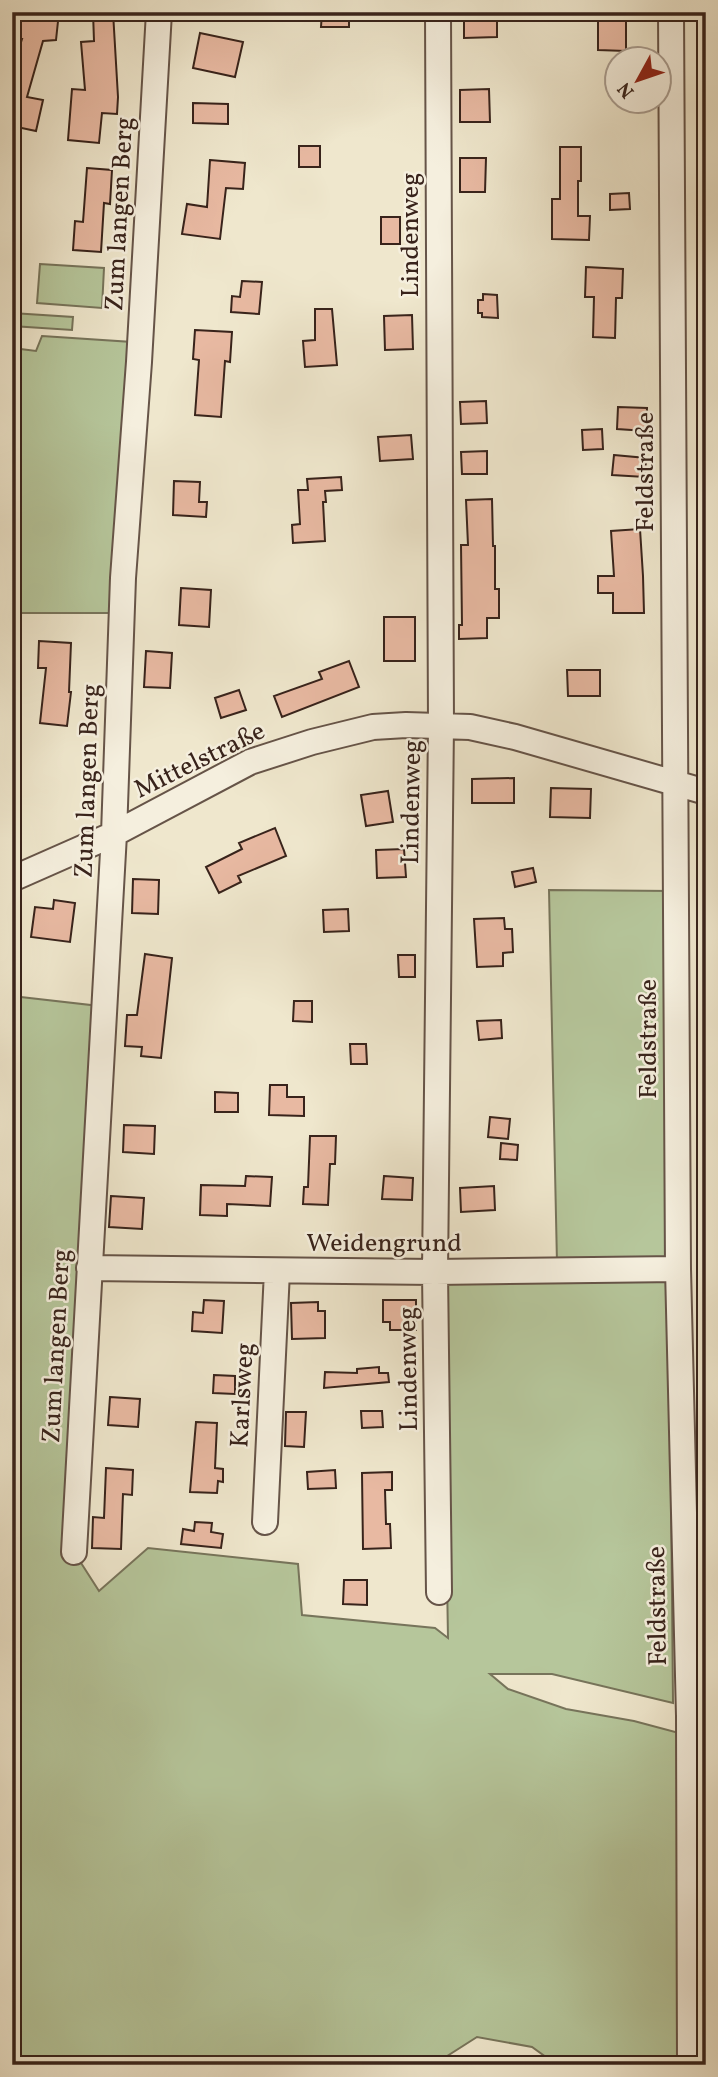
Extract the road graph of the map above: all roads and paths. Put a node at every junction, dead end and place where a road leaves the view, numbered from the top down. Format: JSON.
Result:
{"nodes":[{"id":1,"x":159,"y":12,"type":"edge"},
{"id":2,"x":438,"y":12,"type":"edge"},
{"id":3,"x":671,"y":12,"type":"edge"},
{"id":4,"x":441,"y":725,"type":"junction"},
{"id":5,"x":676,"y":784,"type":"junction"},
{"id":6,"x":706,"y":792,"type":"edge"},
{"id":7,"x":114,"y":834,"type":"junction"},
{"id":8,"x":12,"y":879,"type":"edge"},
{"id":9,"x":89,"y":1268,"type":"junction"},
{"id":10,"x":678,"y":1269,"type":"junction"},
{"id":11,"x":277,"y":1271,"type":"junction"},
{"id":12,"x":435,"y":1272,"type":"junction"},
{"id":13,"x":265,"y":1522,"type":"dead end"},
{"id":14,"x":74,"y":1552,"type":"dead end"},
{"id":15,"x":439,"y":1592,"type":"dead end"},
{"id":16,"x":697,"y":1717,"type":"edge"},
{"id":17,"x":690,"y":2065,"type":"edge"}],
"edges":[{"from":1,"to":7,"type":"street","name":"Zum langen Berg"},
{"from":2,"to":4,"type":"street","name":"Lindenweg"},
{"from":3,"to":5,"type":"street","name":"Feldstraße"},
{"from":4,"to":5,"type":"street","name":"Mittelstraße"},
{"from":4,"to":7,"type":"street","name":"Mittelstraße"},
{"from":4,"to":12,"type":"street","name":"Lindenweg"},
{"from":5,"to":6,"type":"street","name":"Mittelstraße"},
{"from":5,"to":10,"type":"street","name":"Feldstraße"},
{"from":7,"to":8,"type":"street","name":"Mittelstraße"},
{"from":7,"to":9,"type":"street","name":"Zum langen Berg"},
{"from":9,"to":11,"type":"street","name":"Weidengrund"},
{"from":9,"to":14,"type":"street","name":"Zum langen Berg"},
{"from":10,"to":12,"type":"street","name":"Weidengrund"},
{"from":10,"to":16,"type":"street","name":"Feldstraße"},
{"from":11,"to":12,"type":"street","name":"Weidengrund"},
{"from":11,"to":13,"type":"street","name":"Karlsweg"},
{"from":12,"to":15,"type":"street","name":"Lindenweg"},
{"from":16,"to":17,"type":"street","name":"Feldstraße"}]}
